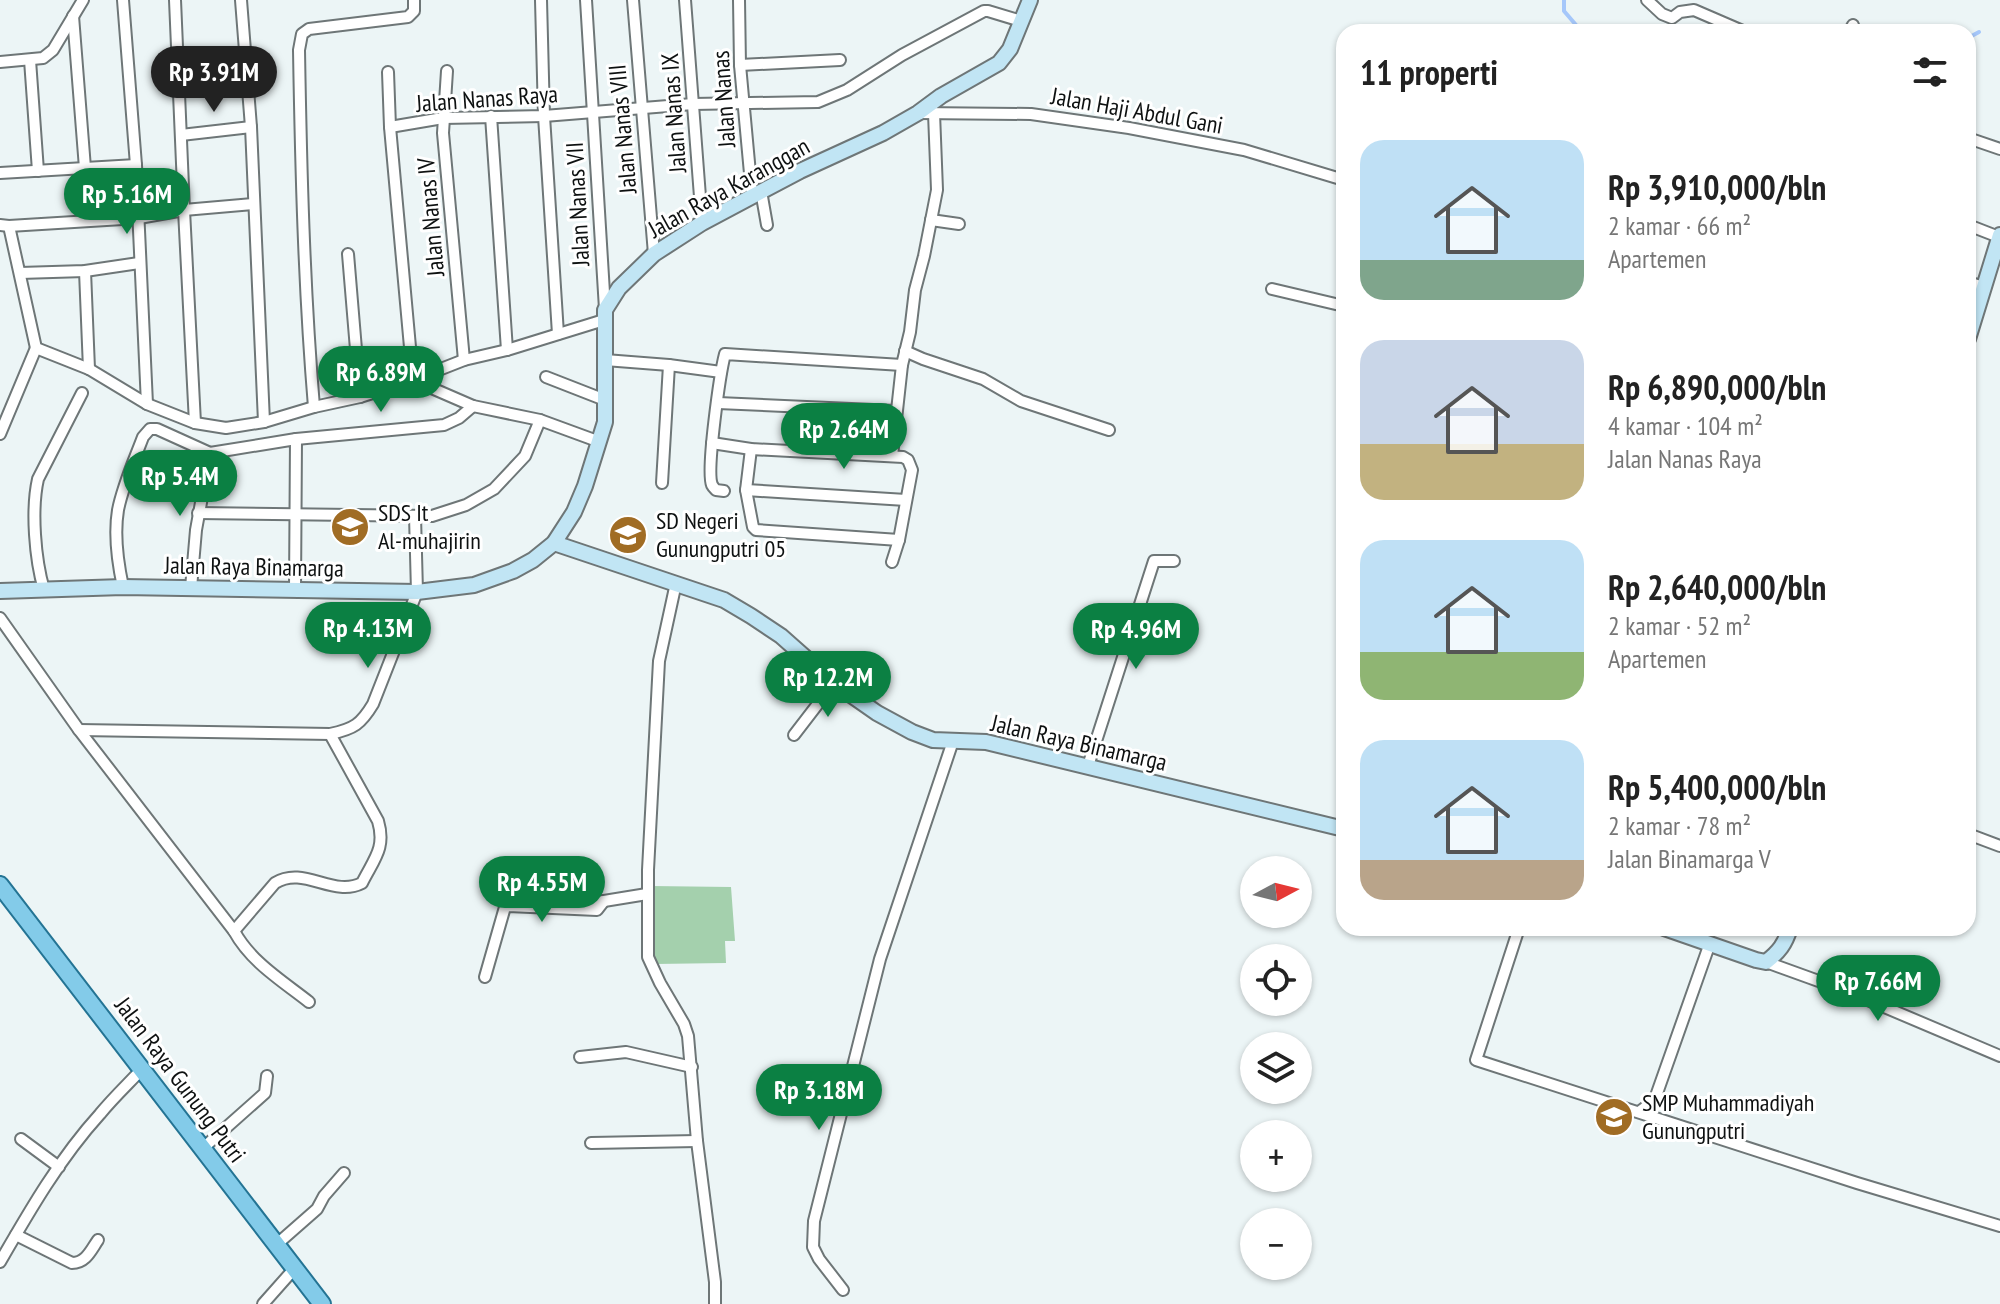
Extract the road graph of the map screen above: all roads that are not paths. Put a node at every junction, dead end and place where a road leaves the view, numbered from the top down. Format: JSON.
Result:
{"nodes":[{"id":1,"x":83,"y":0,"type":"edge"},
{"id":2,"x":123,"y":0,"type":"edge"},
{"id":3,"x":175,"y":0,"type":"edge"},
{"id":4,"x":241,"y":0,"type":"edge"},
{"id":5,"x":414,"y":0,"type":"edge"},
{"id":6,"x":541,"y":0,"type":"edge"},
{"id":7,"x":586,"y":0,"type":"edge"},
{"id":8,"x":633,"y":0,"type":"edge"},
{"id":9,"x":685,"y":0,"type":"edge"},
{"id":10,"x":739,"y":0,"type":"edge"},
{"id":11,"x":1030,"y":0,"type":"edge"},
{"id":12,"x":1647,"y":0,"type":"edge"},
{"id":13,"x":73,"y":16,"type":"junction"},
{"id":14,"x":1021,"y":21,"type":"junction"},
{"id":15,"x":1726,"y":24,"type":"edge"},
{"id":16,"x":30,"y":60,"type":"junction"},
{"id":17,"x":840,"y":60,"type":"dead end"},
{"id":18,"x":0,"y":62,"type":"edge"},
{"id":19,"x":740,"y":65,"type":"junction"},
{"id":20,"x":447,"y":71,"type":"dead end"},
{"id":21,"x":388,"y":72,"type":"dead end"},
{"id":22,"x":744,"y":102,"type":"junction"},
{"id":23,"x":693,"y":104,"type":"junction"},
{"id":24,"x":641,"y":107,"type":"junction"},
{"id":25,"x":594,"y":112,"type":"junction"},
{"id":26,"x":918,"y":113,"type":"junction"},
{"id":27,"x":934,"y":113,"type":"junction"},
{"id":28,"x":491,"y":116,"type":"junction"},
{"id":29,"x":544,"y":116,"type":"junction"},
{"id":30,"x":443,"y":118,"type":"junction"},
{"id":31,"x":251,"y":127,"type":"junction"},
{"id":32,"x":390,"y":127,"type":"junction"},
{"id":33,"x":181,"y":135,"type":"junction"},
{"id":34,"x":1976,"y":141,"type":"edge"},
{"id":35,"x":2000,"y":149,"type":"edge"},
{"id":36,"x":136,"y":165,"type":"junction"},
{"id":37,"x":85,"y":168,"type":"junction"},
{"id":38,"x":38,"y":171,"type":"junction"},
{"id":39,"x":0,"y":173,"type":"edge"},
{"id":40,"x":1336,"y":178,"type":"edge"},
{"id":41,"x":757,"y":193,"type":"junction"},
{"id":42,"x":253,"y":204,"type":"junction"},
{"id":43,"x":184,"y":210,"type":"junction"},
{"id":44,"x":139,"y":218,"type":"junction"},
{"id":45,"x":931,"y":220,"type":"junction"},
{"id":46,"x":702,"y":223,"type":"junction"},
{"id":47,"x":959,"y":224,"type":"dead end"},
{"id":48,"x":5,"y":225,"type":"edge"},
{"id":49,"x":767,"y":225,"type":"dead end"},
{"id":50,"x":1976,"y":228,"type":"edge"},
{"id":51,"x":2000,"y":236,"type":"edge"},
{"id":52,"x":348,"y":254,"type":"dead end"},
{"id":53,"x":654,"y":254,"type":"junction"},
{"id":54,"x":139,"y":263,"type":"junction"},
{"id":55,"x":85,"y":271,"type":"junction"},
{"id":56,"x":20,"y":273,"type":"junction"},
{"id":57,"x":1976,"y":285,"type":"edge"},
{"id":58,"x":1983,"y":287,"type":"junction"},
{"id":59,"x":1272,"y":289,"type":"dead end"},
{"id":60,"x":1336,"y":304,"type":"edge"},
{"id":61,"x":1976,"y":311,"type":"edge"},
{"id":62,"x":604,"y":315,"type":"junction"},
{"id":63,"x":558,"y":334,"type":"junction"},
{"id":64,"x":36,"y":348,"type":"junction"},
{"id":65,"x":507,"y":350,"type":"junction"},
{"id":66,"x":905,"y":351,"type":"junction"},
{"id":67,"x":464,"y":360,"type":"junction"},
{"id":68,"x":605,"y":360,"type":"junction"},
{"id":69,"x":669,"y":365,"type":"junction"},
{"id":70,"x":902,"y":365,"type":"junction"},
{"id":71,"x":89,"y":369,"type":"junction"},
{"id":72,"x":721,"y":372,"type":"junction"},
{"id":73,"x":546,"y":377,"type":"dead end"},
{"id":74,"x":413,"y":380,"type":"junction"},
{"id":75,"x":82,"y":393,"type":"dead end"},
{"id":76,"x":360,"y":397,"type":"junction"},
{"id":77,"x":605,"y":400,"type":"junction"},
{"id":78,"x":718,"y":403,"type":"junction"},
{"id":79,"x":147,"y":404,"type":"junction"},
{"id":80,"x":473,"y":406,"type":"junction"},
{"id":81,"x":314,"y":407,"type":"junction"},
{"id":82,"x":896,"y":411,"type":"junction"},
{"id":83,"x":540,"y":420,"type":"junction"},
{"id":84,"x":264,"y":422,"type":"junction"},
{"id":85,"x":195,"y":423,"type":"junction"},
{"id":86,"x":1109,"y":430,"type":"dead end"},
{"id":87,"x":0,"y":434,"type":"edge"},
{"id":88,"x":296,"y":439,"type":"junction"},
{"id":89,"x":600,"y":442,"type":"junction"},
{"id":90,"x":712,"y":443,"type":"junction"},
{"id":91,"x":751,"y":449,"type":"junction"},
{"id":92,"x":210,"y":453,"type":"junction"},
{"id":93,"x":892,"y":456,"type":"junction"},
{"id":94,"x":662,"y":483,"type":"dead end"},
{"id":95,"x":746,"y":490,"type":"junction"},
{"id":96,"x":724,"y":491,"type":"dead end"},
{"id":97,"x":906,"y":500,"type":"junction"},
{"id":98,"x":198,"y":513,"type":"junction"},
{"id":99,"x":296,"y":515,"type":"junction"},
{"id":100,"x":415,"y":516,"type":"junction"},
{"id":101,"x":899,"y":540,"type":"junction"},
{"id":102,"x":554,"y":543,"type":"junction"},
{"id":103,"x":1174,"y":561,"type":"dead end"},
{"id":104,"x":892,"y":562,"type":"dead end"},
{"id":105,"x":676,"y":583,"type":"junction"},
{"id":106,"x":123,"y":587,"type":"junction"},
{"id":107,"x":191,"y":588,"type":"junction"},
{"id":108,"x":44,"y":590,"type":"junction"},
{"id":109,"x":295,"y":590,"type":"junction"},
{"id":110,"x":0,"y":591,"type":"edge"},
{"id":111,"x":417,"y":592,"type":"junction"},
{"id":112,"x":0,"y":618,"type":"edge"},
{"id":113,"x":834,"y":683,"type":"junction"},
{"id":114,"x":79,"y":730,"type":"junction"},
{"id":115,"x":330,"y":734,"type":"junction"},
{"id":116,"x":794,"y":735,"type":"dead end"},
{"id":117,"x":953,"y":741,"type":"junction"},
{"id":118,"x":1088,"y":766,"type":"junction"},
{"id":119,"x":1336,"y":827,"type":"edge"},
{"id":120,"x":1976,"y":837,"type":"edge"},
{"id":121,"x":2000,"y":846,"type":"edge"},
{"id":122,"x":0,"y":885,"type":"edge"},
{"id":123,"x":500,"y":886,"type":"dead end"},
{"id":124,"x":647,"y":894,"type":"junction"},
{"id":125,"x":604,"y":901,"type":"junction"},
{"id":126,"x":234,"y":931,"type":"junction"},
{"id":127,"x":1516,"y":936,"type":"edge"},
{"id":128,"x":1689,"y":936,"type":"edge"},
{"id":129,"x":1788,"y":936,"type":"edge"},
{"id":130,"x":1710,"y":943,"type":"junction"},
{"id":131,"x":1766,"y":962,"type":"junction"},
{"id":132,"x":485,"y":977,"type":"dead end"},
{"id":133,"x":309,"y":1002,"type":"dead end"},
{"id":134,"x":2000,"y":1056,"type":"edge"},
{"id":135,"x":580,"y":1057,"type":"dead end"},
{"id":136,"x":692,"y":1067,"type":"junction"},
{"id":137,"x":142,"y":1069,"type":"junction"},
{"id":138,"x":267,"y":1076,"type":"dead end"},
{"id":139,"x":1639,"y":1112,"type":"junction"},
{"id":140,"x":21,"y":1139,"type":"dead end"},
{"id":141,"x":697,"y":1141,"type":"junction"},
{"id":142,"x":591,"y":1143,"type":"dead end"},
{"id":143,"x":202,"y":1149,"type":"junction"},
{"id":144,"x":59,"y":1167,"type":"junction"},
{"id":145,"x":344,"y":1173,"type":"dead end"},
{"id":146,"x":2000,"y":1226,"type":"edge"},
{"id":147,"x":16,"y":1235,"type":"junction"},
{"id":148,"x":98,"y":1240,"type":"dead end"},
{"id":149,"x":276,"y":1245,"type":"junction"},
{"id":150,"x":0,"y":1262,"type":"edge"},
{"id":151,"x":294,"y":1269,"type":"junction"},
{"id":152,"x":843,"y":1290,"type":"dead end"},
{"id":153,"x":263,"y":1304,"type":"edge"},
{"id":154,"x":322,"y":1304,"type":"edge"},
{"id":155,"x":715,"y":1304,"type":"edge"}],
"edges":[{"from":1,"to":13,"type":"street"},
{"from":2,"to":36,"type":"street"},
{"from":3,"to":33,"type":"street"},
{"from":4,"to":31,"type":"street"},
{"from":5,"to":81,"type":"street"},
{"from":6,"to":29,"type":"street"},
{"from":7,"to":25,"type":"street","name":"Jalan Nanas VII"},
{"from":8,"to":24,"type":"street","name":"Jalan Nanas VIII"},
{"from":9,"to":23,"type":"street","name":"Jalan Nanas IX"},
{"from":10,"to":19,"type":"street","name":"Jalan Nanas"},
{"from":11,"to":14,"type":"street","name":"Jalan Raya Karanggan"},
{"from":12,"to":15,"type":"street"},
{"from":13,"to":16,"type":"street"},
{"from":13,"to":37,"type":"street"},
{"from":14,"to":22,"type":"street","name":"Jalan Nanas Raya"},
{"from":14,"to":26,"type":"street","name":"Jalan Raya Karanggan"},
{"from":16,"to":18,"type":"street"},
{"from":16,"to":38,"type":"street"},
{"from":17,"to":19,"type":"street"},
{"from":19,"to":22,"type":"street","name":"Jalan Nanas"},
{"from":20,"to":30,"type":"street","name":"Jalan Nanas IV"},
{"from":21,"to":32,"type":"street"},
{"from":22,"to":23,"type":"street","name":"Jalan Nanas Raya"},
{"from":22,"to":41,"type":"street","name":"Jalan Nanas"},
{"from":23,"to":24,"type":"street","name":"Jalan Nanas Raya"},
{"from":23,"to":46,"type":"street","name":"Jalan Nanas IX"},
{"from":24,"to":25,"type":"street","name":"Jalan Nanas Raya"},
{"from":24,"to":53,"type":"street","name":"Jalan Nanas VIII"},
{"from":25,"to":29,"type":"street","name":"Jalan Nanas Raya"},
{"from":25,"to":62,"type":"street","name":"Jalan Nanas VII"},
{"from":26,"to":27,"type":"street","name":"Jalan Haji Abdul Gani"},
{"from":26,"to":41,"type":"street","name":"Jalan Raya Karanggan"},
{"from":27,"to":40,"type":"street","name":"Jalan Haji Abdul Gani"},
{"from":27,"to":45,"type":"street"},
{"from":28,"to":29,"type":"street","name":"Jalan Nanas Raya"},
{"from":28,"to":30,"type":"street","name":"Jalan Nanas Raya"},
{"from":28,"to":65,"type":"street"},
{"from":29,"to":63,"type":"street"},
{"from":30,"to":32,"type":"street","name":"Jalan Nanas Raya"},
{"from":30,"to":67,"type":"street","name":"Jalan Nanas IV"},
{"from":31,"to":33,"type":"street"},
{"from":31,"to":42,"type":"street"},
{"from":32,"to":74,"type":"street","name":"Jalan Nanas Raya"},
{"from":33,"to":43,"type":"street"},
{"from":34,"to":35,"type":"street"},
{"from":36,"to":37,"type":"street"},
{"from":36,"to":44,"type":"street"},
{"from":37,"to":38,"type":"street"},
{"from":38,"to":39,"type":"street"},
{"from":41,"to":46,"type":"street","name":"Jalan Raya Karanggan"},
{"from":41,"to":49,"type":"street","name":"Jalan Nanas"},
{"from":42,"to":43,"type":"street"},
{"from":42,"to":84,"type":"street"},
{"from":43,"to":44,"type":"street"},
{"from":43,"to":85,"type":"street"},
{"from":44,"to":48,"type":"street"},
{"from":44,"to":54,"type":"street"},
{"from":45,"to":47,"type":"street"},
{"from":45,"to":66,"type":"street"},
{"from":46,"to":53,"type":"street","name":"Jalan Raya Karanggan"},
{"from":48,"to":56,"type":"street"},
{"from":50,"to":51,"type":"street"},
{"from":51,"to":58,"type":"street"},
{"from":52,"to":76,"type":"street"},
{"from":53,"to":62,"type":"street","name":"Jalan Raya Karanggan"},
{"from":54,"to":55,"type":"street"},
{"from":54,"to":79,"type":"street"},
{"from":55,"to":56,"type":"street"},
{"from":55,"to":71,"type":"street"},
{"from":56,"to":64,"type":"street"},
{"from":57,"to":58,"type":"street"},
{"from":58,"to":61,"type":"street"},
{"from":59,"to":60,"type":"street"},
{"from":62,"to":63,"type":"street"},
{"from":62,"to":68,"type":"street"},
{"from":63,"to":65,"type":"street"},
{"from":64,"to":71,"type":"street"},
{"from":64,"to":87,"type":"street"},
{"from":65,"to":67,"type":"street"},
{"from":66,"to":70,"type":"street"},
{"from":66,"to":86,"type":"street"},
{"from":67,"to":74,"type":"street"},
{"from":68,"to":69,"type":"street"},
{"from":68,"to":77,"type":"street"},
{"from":69,"to":72,"type":"street"},
{"from":69,"to":94,"type":"street"},
{"from":70,"to":72,"type":"street"},
{"from":70,"to":82,"type":"street"},
{"from":71,"to":79,"type":"street"},
{"from":72,"to":78,"type":"street"},
{"from":73,"to":77,"type":"street"},
{"from":74,"to":76,"type":"street"},
{"from":74,"to":80,"type":"street"},
{"from":75,"to":108,"type":"street"},
{"from":76,"to":81,"type":"street"},
{"from":77,"to":89,"type":"street"},
{"from":78,"to":82,"type":"street"},
{"from":78,"to":90,"type":"street"},
{"from":79,"to":85,"type":"street"},
{"from":80,"to":83,"type":"street"},
{"from":80,"to":88,"type":"street"},
{"from":81,"to":84,"type":"street"},
{"from":82,"to":93,"type":"street"},
{"from":83,"to":89,"type":"street"},
{"from":83,"to":100,"type":"street"},
{"from":84,"to":85,"type":"street"},
{"from":88,"to":92,"type":"street"},
{"from":88,"to":99,"type":"street"},
{"from":89,"to":102,"type":"street"},
{"from":90,"to":91,"type":"street"},
{"from":90,"to":96,"type":"street"},
{"from":91,"to":93,"type":"street"},
{"from":91,"to":95,"type":"street"},
{"from":92,"to":98,"type":"street"},
{"from":92,"to":106,"type":"street"},
{"from":93,"to":97,"type":"street"},
{"from":95,"to":97,"type":"street"},
{"from":95,"to":101,"type":"street"},
{"from":97,"to":101,"type":"street"},
{"from":98,"to":99,"type":"street"},
{"from":98,"to":107,"type":"street"},
{"from":99,"to":100,"type":"street"},
{"from":99,"to":109,"type":"street"},
{"from":100,"to":111,"type":"street"},
{"from":101,"to":104,"type":"street"},
{"from":102,"to":105,"type":"street","name":"Jalan Raya Binamarga"},
{"from":102,"to":111,"type":"street","name":"Jalan Raya Binamarga"},
{"from":103,"to":118,"type":"street"},
{"from":105,"to":113,"type":"street","name":"Jalan Raya Binamarga"},
{"from":105,"to":124,"type":"street"},
{"from":106,"to":107,"type":"street","name":"Jalan Raya Binamarga"},
{"from":106,"to":108,"type":"street","name":"Jalan Raya Binamarga"},
{"from":107,"to":109,"type":"street","name":"Jalan Raya Binamarga"},
{"from":108,"to":110,"type":"street","name":"Jalan Raya Binamarga"},
{"from":109,"to":111,"type":"street","name":"Jalan Raya Binamarga"},
{"from":111,"to":115,"type":"street"},
{"from":112,"to":114,"type":"street"},
{"from":113,"to":116,"type":"street"},
{"from":113,"to":117,"type":"street","name":"Jalan Raya Binamarga"},
{"from":114,"to":115,"type":"street"},
{"from":114,"to":126,"type":"street"},
{"from":115,"to":126,"type":"street"},
{"from":117,"to":118,"type":"street","name":"Jalan Raya Binamarga"},
{"from":117,"to":152,"type":"street"},
{"from":118,"to":119,"type":"street","name":"Jalan Raya Binamarga"},
{"from":120,"to":121,"type":"street"},
{"from":122,"to":137,"type":"main road","name":"Jalan Raya Gunung Putri"},
{"from":123,"to":125,"type":"street"},
{"from":124,"to":125,"type":"street"},
{"from":124,"to":136,"type":"street"},
{"from":125,"to":132,"type":"street"},
{"from":126,"to":133,"type":"street"},
{"from":127,"to":139,"type":"street"},
{"from":128,"to":130,"type":"street"},
{"from":129,"to":131,"type":"street"},
{"from":130,"to":131,"type":"street"},
{"from":130,"to":139,"type":"street"},
{"from":131,"to":134,"type":"street"},
{"from":135,"to":136,"type":"street"},
{"from":136,"to":141,"type":"street"},
{"from":137,"to":143,"type":"main road","name":"Jalan Raya Gunung Putri"},
{"from":137,"to":144,"type":"street"},
{"from":138,"to":143,"type":"street"},
{"from":139,"to":146,"type":"street"},
{"from":140,"to":144,"type":"street"},
{"from":141,"to":142,"type":"street"},
{"from":141,"to":155,"type":"street"},
{"from":143,"to":149,"type":"main road","name":"Jalan Raya Gunung Putri"},
{"from":144,"to":147,"type":"street"},
{"from":145,"to":149,"type":"street"},
{"from":147,"to":148,"type":"street"},
{"from":147,"to":150,"type":"street"},
{"from":149,"to":151,"type":"main road","name":"Jalan Raya Gunung Putri"},
{"from":151,"to":153,"type":"street"},
{"from":151,"to":154,"type":"main road","name":"Jalan Raya Gunung Putri"}]}
